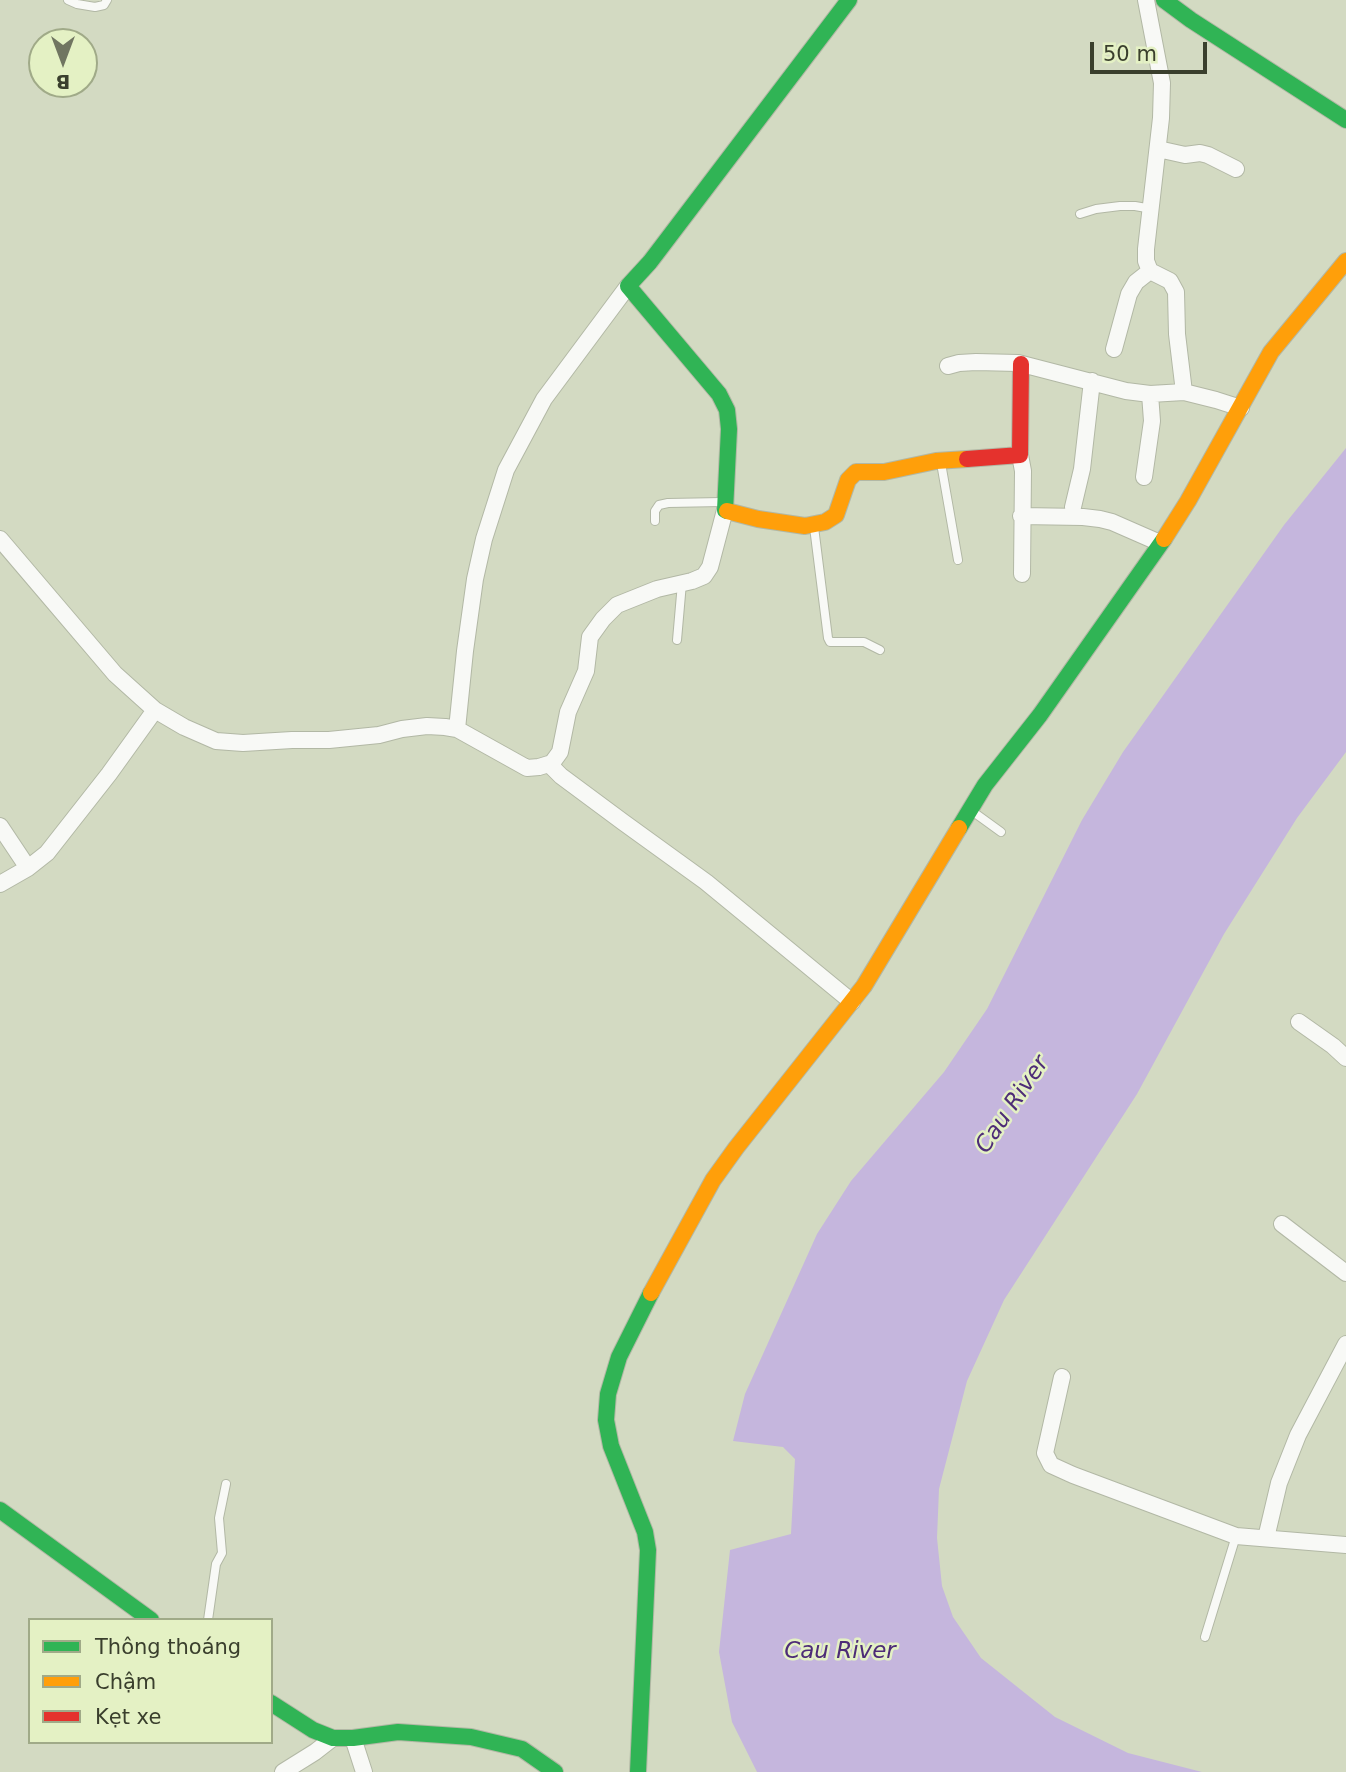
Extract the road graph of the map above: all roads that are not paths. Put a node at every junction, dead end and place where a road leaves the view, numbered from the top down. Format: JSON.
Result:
{"nodes":[{"id":1,"x":68,"y":0,"type":"edge"},
{"id":2,"x":107,"y":0,"type":"edge"},
{"id":3,"x":849,"y":0,"type":"edge"},
{"id":4,"x":1146,"y":0,"type":"edge"},
{"id":5,"x":1164,"y":0,"type":"edge"},
{"id":6,"x":1346,"y":120,"type":"edge"},
{"id":7,"x":1158,"y":149,"type":"junction"},
{"id":8,"x":1236,"y":169,"type":"dead end"},
{"id":9,"x":1152,"y":209,"type":"junction"},
{"id":10,"x":1080,"y":214,"type":"dead end"},
{"id":11,"x":1346,"y":261,"type":"edge"},
{"id":12,"x":1150,"y":271,"type":"junction"},
{"id":13,"x":628,"y":286,"type":"junction"},
{"id":14,"x":1114,"y":349,"type":"dead end"},
{"id":15,"x":1021,"y":364,"type":"junction"},
{"id":16,"x":947,"y":366,"type":"dead end"},
{"id":17,"x":1092,"y":381,"type":"junction"},
{"id":18,"x":1184,"y":392,"type":"junction"},
{"id":19,"x":1150,"y":394,"type":"junction"},
{"id":20,"x":1241,"y":408,"type":"junction"},
{"id":21,"x":1020,"y":455,"type":"junction"},
{"id":22,"x":941,"y":461,"type":"junction"},
{"id":23,"x":1143,"y":477,"type":"dead end"},
{"id":24,"x":725,"y":506,"type":"junction"},
{"id":25,"x":1073,"y":507,"type":"dead end"},
{"id":26,"x":1021,"y":516,"type":"junction"},
{"id":27,"x":655,"y":521,"type":"dead end"},
{"id":28,"x":813,"y":524,"type":"junction"},
{"id":29,"x":0,"y":539,"type":"edge"},
{"id":30,"x":1160,"y":543,"type":"junction"},
{"id":31,"x":958,"y":560,"type":"dead end"},
{"id":32,"x":1022,"y":574,"type":"dead end"},
{"id":33,"x":682,"y":583,"type":"junction"},
{"id":34,"x":677,"y":640,"type":"dead end"},
{"id":35,"x":880,"y":650,"type":"dead end"},
{"id":36,"x":155,"y":710,"type":"junction"},
{"id":37,"x":452,"y":728,"type":"junction"},
{"id":38,"x":549,"y":764,"type":"junction"},
{"id":39,"x":970,"y":810,"type":"junction"},
{"id":40,"x":0,"y":826,"type":"edge"},
{"id":41,"x":1001,"y":832,"type":"dead end"},
{"id":42,"x":28,"y":868,"type":"junction"},
{"id":43,"x":0,"y":884,"type":"edge"},
{"id":44,"x":852,"y":1002,"type":"junction"},
{"id":45,"x":1299,"y":1022,"type":"dead end"},
{"id":46,"x":1346,"y":1058,"type":"edge"},
{"id":47,"x":1282,"y":1224,"type":"dead end"},
{"id":48,"x":1346,"y":1273,"type":"edge"},
{"id":49,"x":1346,"y":1344,"type":"edge"},
{"id":50,"x":1062,"y":1377,"type":"dead end"},
{"id":51,"x":226,"y":1484,"type":"dead end"},
{"id":52,"x":0,"y":1510,"type":"edge"},
{"id":53,"x":1236,"y":1536,"type":"junction"},
{"id":54,"x":1266,"y":1538,"type":"junction"},
{"id":55,"x":1346,"y":1545,"type":"edge"},
{"id":56,"x":148,"y":1618,"type":"edge"},
{"id":57,"x":208,"y":1618,"type":"edge"},
{"id":58,"x":1205,"y":1637,"type":"dead end"},
{"id":59,"x":273,"y":1704,"type":"edge"},
{"id":60,"x":342,"y":1738,"type":"junction"},
{"id":61,"x":283,"y":1772,"type":"edge"},
{"id":62,"x":363,"y":1772,"type":"edge"},
{"id":63,"x":555,"y":1772,"type":"edge"},
{"id":64,"x":638,"y":1772,"type":"edge"}],
"edges":[{"from":1,"to":2,"type":"lane"},
{"from":3,"to":13,"type":"street"},
{"from":4,"to":7,"type":"street"},
{"from":5,"to":6,"type":"street"},
{"from":7,"to":8,"type":"street"},
{"from":7,"to":9,"type":"street"},
{"from":9,"to":10,"type":"lane"},
{"from":9,"to":12,"type":"street"},
{"from":11,"to":20,"type":"street"},
{"from":12,"to":14,"type":"street"},
{"from":12,"to":18,"type":"street"},
{"from":13,"to":24,"type":"street"},
{"from":13,"to":37,"type":"street"},
{"from":15,"to":16,"type":"street"},
{"from":15,"to":17,"type":"street"},
{"from":15,"to":21,"type":"street"},
{"from":17,"to":19,"type":"street"},
{"from":17,"to":25,"type":"street"},
{"from":18,"to":19,"type":"street"},
{"from":18,"to":20,"type":"street"},
{"from":19,"to":23,"type":"street"},
{"from":20,"to":30,"type":"street"},
{"from":21,"to":22,"type":"street"},
{"from":21,"to":26,"type":"street"},
{"from":22,"to":28,"type":"street"},
{"from":22,"to":31,"type":"lane"},
{"from":24,"to":27,"type":"lane"},
{"from":24,"to":28,"type":"street"},
{"from":24,"to":33,"type":"street"},
{"from":26,"to":30,"type":"street"},
{"from":26,"to":32,"type":"street"},
{"from":28,"to":35,"type":"lane"},
{"from":29,"to":36,"type":"street"},
{"from":30,"to":39,"type":"street"},
{"from":33,"to":34,"type":"lane"},
{"from":33,"to":38,"type":"street"},
{"from":36,"to":37,"type":"street"},
{"from":36,"to":42,"type":"street"},
{"from":37,"to":38,"type":"street"},
{"from":38,"to":44,"type":"street"},
{"from":39,"to":41,"type":"lane"},
{"from":39,"to":44,"type":"street"},
{"from":40,"to":42,"type":"street"},
{"from":42,"to":43,"type":"street"},
{"from":44,"to":64,"type":"street"},
{"from":45,"to":46,"type":"street"},
{"from":47,"to":48,"type":"street"},
{"from":49,"to":54,"type":"street"},
{"from":50,"to":53,"type":"street"},
{"from":51,"to":57,"type":"lane"},
{"from":52,"to":56,"type":"street"},
{"from":53,"to":54,"type":"street"},
{"from":53,"to":58,"type":"lane"},
{"from":54,"to":55,"type":"street"},
{"from":59,"to":60,"type":"street"},
{"from":60,"to":61,"type":"street"},
{"from":60,"to":62,"type":"street"},
{"from":60,"to":63,"type":"street"}]}
